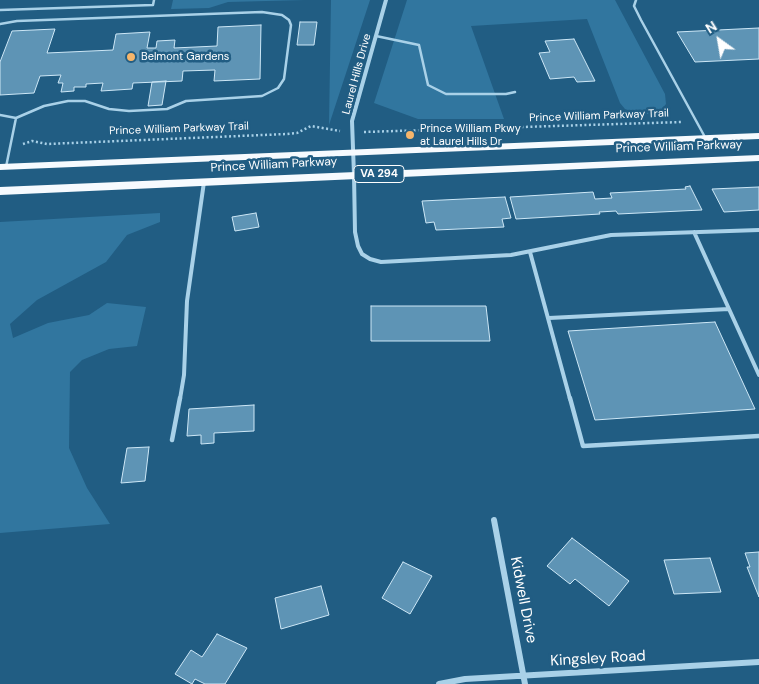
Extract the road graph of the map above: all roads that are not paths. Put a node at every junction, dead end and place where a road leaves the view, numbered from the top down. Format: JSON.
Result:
{"nodes":[{"id":1,"x":154,"y":0,"type":"edge"},
{"id":2,"x":386,"y":0,"type":"edge"},
{"id":3,"x":636,"y":0,"type":"edge"},
{"id":4,"x":0,"y":10,"type":"edge"},
{"id":5,"x":0,"y":24,"type":"edge"},
{"id":6,"x":376,"y":36,"type":"junction"},
{"id":7,"x":515,"y":92,"type":"dead end"},
{"id":8,"x":0,"y":114,"type":"edge"},
{"id":9,"x":16,"y":118,"type":"junction"},
{"id":10,"x":759,"y":136,"type":"edge"},
{"id":11,"x":706,"y":138,"type":"junction"},
{"id":12,"x":353,"y":153,"type":"junction"},
{"id":13,"x":759,"y":158,"type":"edge"},
{"id":14,"x":3,"y":167,"type":"edge"},
{"id":15,"x":354,"y":175,"type":"junction"},
{"id":16,"x":204,"y":182,"type":"junction"},
{"id":17,"x":0,"y":191,"type":"edge"},
{"id":18,"x":759,"y":231,"type":"edge"},
{"id":19,"x":694,"y":232,"type":"junction"},
{"id":20,"x":530,"y":252,"type":"junction"},
{"id":21,"x":729,"y":309,"type":"junction"},
{"id":22,"x":549,"y":318,"type":"junction"},
{"id":23,"x":759,"y":375,"type":"edge"},
{"id":24,"x":759,"y":436,"type":"edge"},
{"id":25,"x":172,"y":440,"type":"dead end"},
{"id":26,"x":494,"y":520,"type":"dead end"},
{"id":27,"x":759,"y":662,"type":"edge"},
{"id":28,"x":524,"y":676,"type":"junction"},
{"id":29,"x":439,"y":684,"type":"edge"},
{"id":30,"x":525,"y":684,"type":"edge"}],
"edges":[{"from":1,"to":4,"type":"lane"},
{"from":2,"to":6,"type":"street","name":"Laurel Hills Drive"},
{"from":3,"to":11,"type":"lane"},
{"from":5,"to":9,"type":"lane"},
{"from":6,"to":7,"type":"lane"},
{"from":6,"to":12,"type":"street","name":"Laurel Hills Drive"},
{"from":8,"to":9,"type":"lane"},
{"from":9,"to":14,"type":"lane"},
{"from":10,"to":11,"type":"highway","name":"Prince William Parkway","number":"VA 294"},
{"from":11,"to":12,"type":"highway","name":"Prince William Parkway","number":"VA 294"},
{"from":12,"to":14,"type":"highway","name":"Prince William Parkway","number":"VA 294"},
{"from":12,"to":15,"type":"street","name":"Laurel Hills Drive"},
{"from":13,"to":15,"type":"highway","name":"Prince William Parkway","number":"VA 294"},
{"from":15,"to":16,"type":"highway","name":"Prince William Parkway","number":"VA 294"},
{"from":15,"to":20,"type":"lane"},
{"from":16,"to":17,"type":"highway","name":"Prince William Parkway","number":"VA 294"},
{"from":16,"to":25,"type":"lane"},
{"from":18,"to":19,"type":"lane"},
{"from":19,"to":20,"type":"lane"},
{"from":19,"to":21,"type":"lane"},
{"from":20,"to":22,"type":"lane"},
{"from":21,"to":22,"type":"lane"},
{"from":21,"to":23,"type":"lane"},
{"from":22,"to":24,"type":"lane"},
{"from":26,"to":28,"type":"street","name":"Kidwell Drive"},
{"from":27,"to":28,"type":"street","name":"Kingsley Road"},
{"from":28,"to":29,"type":"street","name":"Kingsley Road"},
{"from":28,"to":30,"type":"street","name":"Kidwell Drive"}]}
